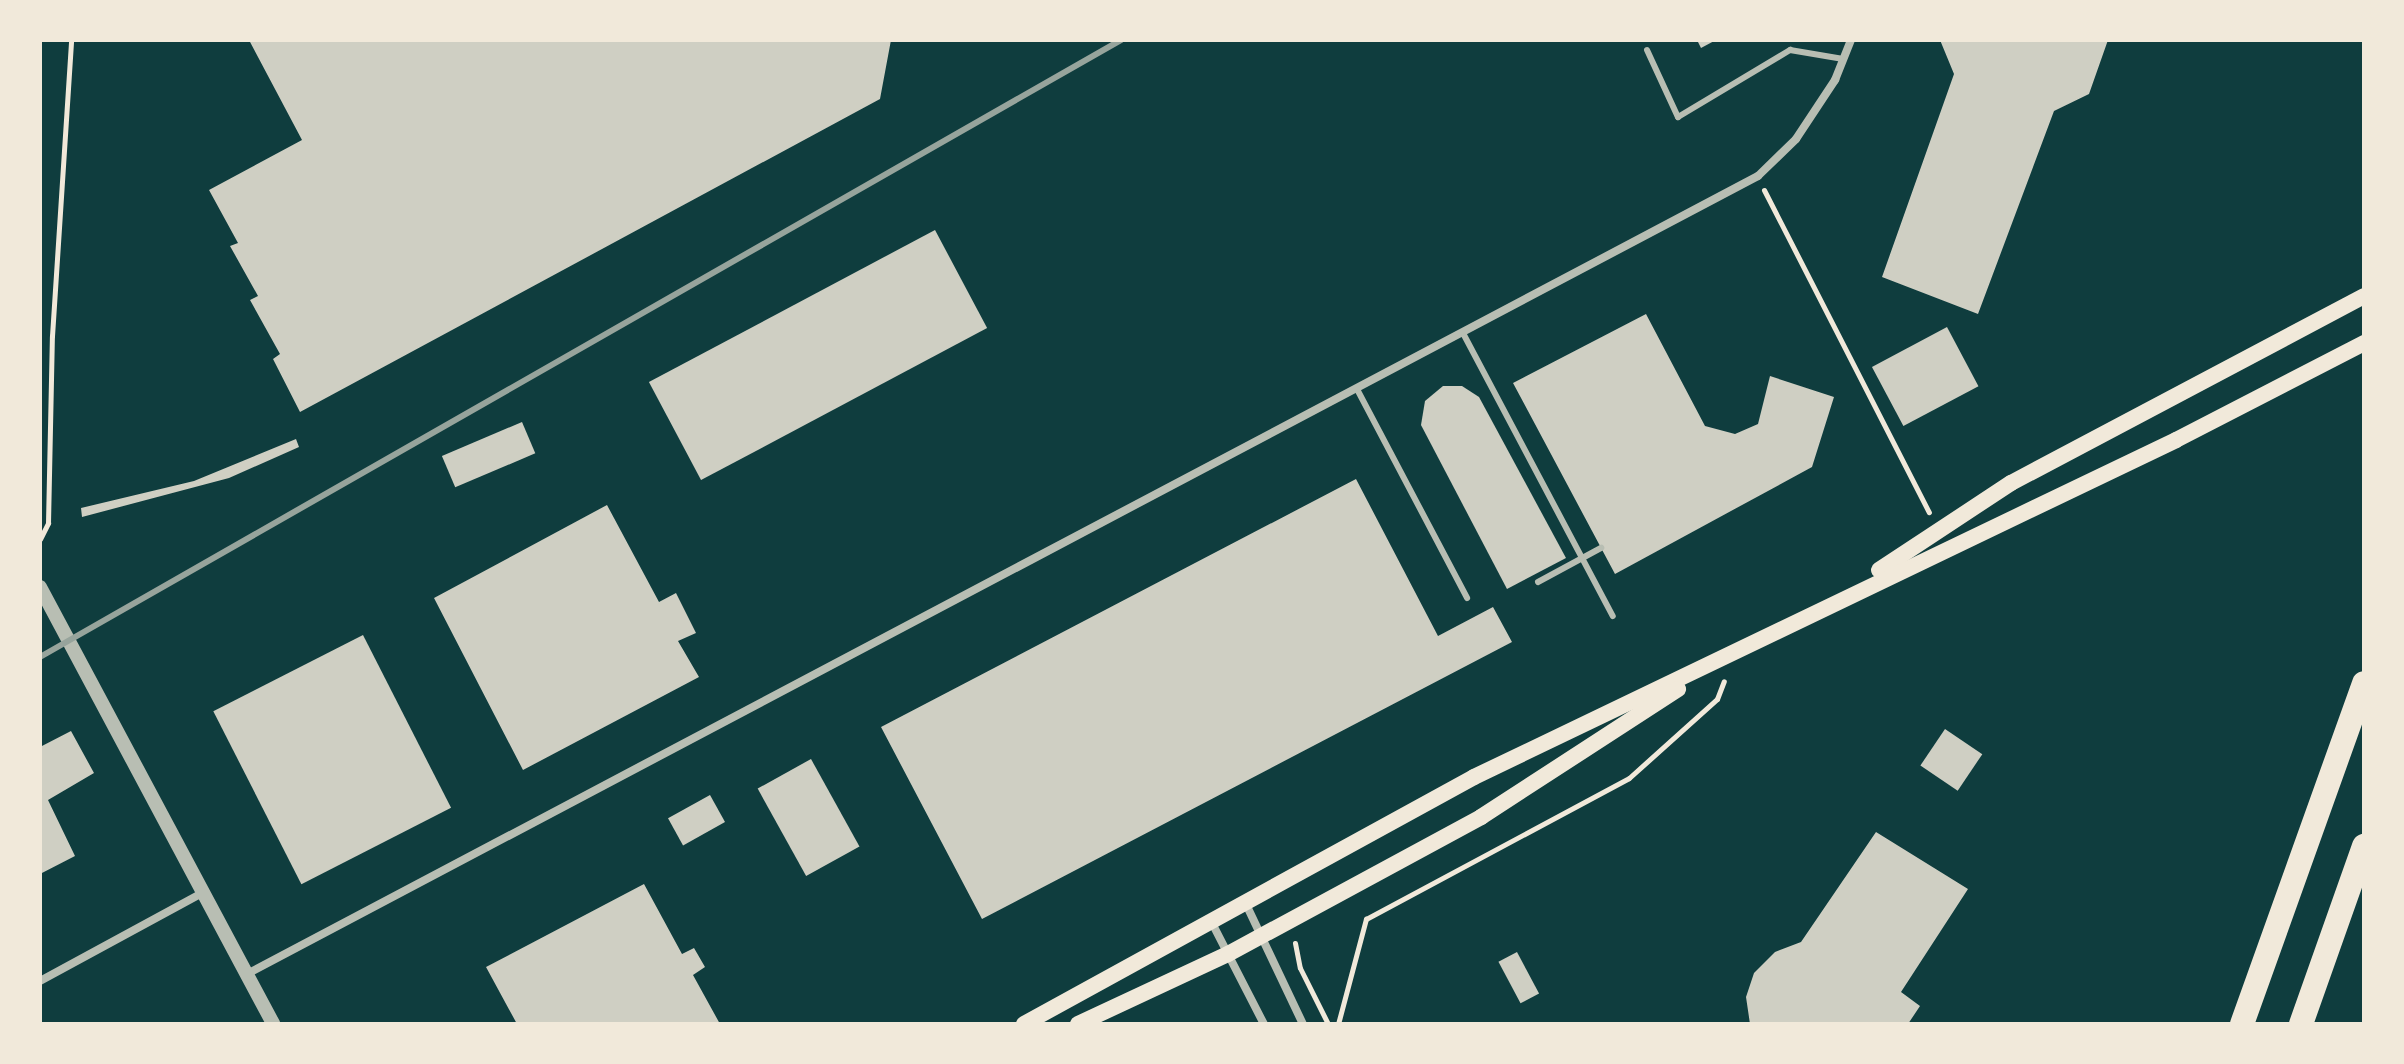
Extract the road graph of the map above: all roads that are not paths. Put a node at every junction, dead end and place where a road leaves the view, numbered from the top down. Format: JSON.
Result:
{"nodes":[{"id":1,"x":1851,"y":40,"type":"edge"},
{"id":2,"x":1647,"y":50,"type":"dead end"},
{"id":3,"x":1843,"y":59,"type":"junction"},
{"id":4,"x":2364,"y":296,"type":"edge"},
{"id":5,"x":1464,"y":335,"type":"junction"},
{"id":6,"x":2364,"y":343,"type":"edge"},
{"id":7,"x":1358,"y":391,"type":"junction"},
{"id":8,"x":1601,"y":548,"type":"dead end"},
{"id":9,"x":1538,"y":582,"type":"dead end"},
{"id":10,"x":40,"y":587,"type":"edge"},
{"id":11,"x":1467,"y":598,"type":"dead end"},
{"id":12,"x":1831,"y":602,"type":"junction"},
{"id":13,"x":1613,"y":616,"type":"dead end"},
{"id":14,"x":1733,"y":654,"type":"junction"},
{"id":15,"x":2364,"y":683,"type":"edge"},
{"id":16,"x":2364,"y":846,"type":"edge"},
{"id":17,"x":202,"y":893,"type":"junction"},
{"id":18,"x":1245,"y":901,"type":"junction"},
{"id":19,"x":1211,"y":920,"type":"junction"},
{"id":20,"x":1261,"y":936,"type":"junction"},
{"id":21,"x":1228,"y":954,"type":"junction"},
{"id":22,"x":247,"y":974,"type":"junction"},
{"id":23,"x":40,"y":981,"type":"edge"},
{"id":24,"x":273,"y":1024,"type":"edge"},
{"id":25,"x":1024,"y":1024,"type":"edge"},
{"id":26,"x":1078,"y":1024,"type":"edge"},
{"id":27,"x":1264,"y":1024,"type":"edge"},
{"id":28,"x":1303,"y":1024,"type":"edge"},
{"id":29,"x":2242,"y":1024,"type":"edge"},
{"id":30,"x":2301,"y":1024,"type":"edge"}],
"edges":[{"from":1,"to":3,"type":"street"},
{"from":2,"to":3,"type":"lane"},
{"from":3,"to":5,"type":"street"},
{"from":4,"to":12,"type":"main road"},
{"from":5,"to":7,"type":"street"},
{"from":5,"to":13,"type":"lane"},
{"from":6,"to":12,"type":"main road"},
{"from":7,"to":11,"type":"lane"},
{"from":7,"to":22,"type":"street"},
{"from":8,"to":9,"type":"lane"},
{"from":10,"to":17,"type":"street"},
{"from":12,"to":14,"type":"main road"},
{"from":14,"to":18,"type":"main road"},
{"from":14,"to":20,"type":"main road"},
{"from":15,"to":29,"type":"highway"},
{"from":16,"to":30,"type":"highway"},
{"from":17,"to":22,"type":"street"},
{"from":17,"to":23,"type":"street"},
{"from":18,"to":19,"type":"main road"},
{"from":18,"to":20,"type":"street"},
{"from":19,"to":21,"type":"street"},
{"from":19,"to":25,"type":"main road"},
{"from":20,"to":21,"type":"main road"},
{"from":20,"to":28,"type":"street"},
{"from":21,"to":26,"type":"main road"},
{"from":21,"to":27,"type":"street"},
{"from":22,"to":24,"type":"street"}]}
